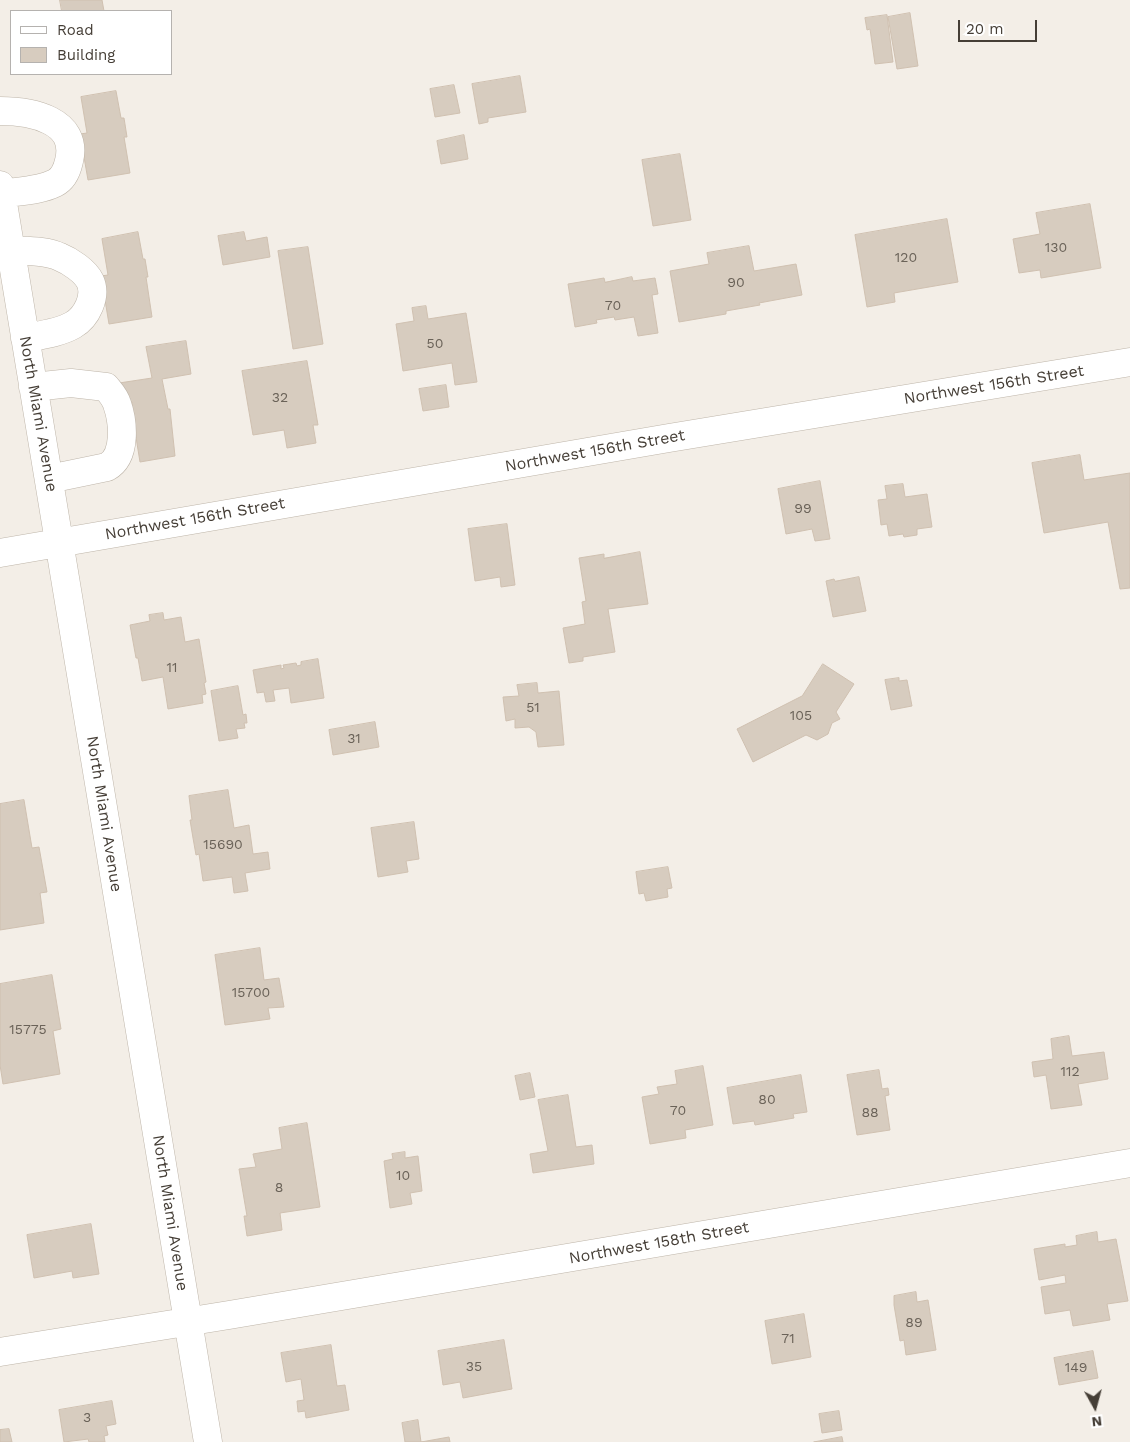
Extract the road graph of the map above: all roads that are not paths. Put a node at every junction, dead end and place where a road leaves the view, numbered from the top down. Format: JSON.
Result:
{"nodes":[{"id":1,"x":0,"y":111,"type":"edge"},
{"id":2,"x":1,"y":190,"type":"edge"},
{"id":3,"x":10,"y":250,"type":"junction"},
{"id":4,"x":25,"y":338,"type":"junction"},
{"id":5,"x":1130,"y":362,"type":"edge"},
{"id":6,"x":32,"y":387,"type":"junction"},
{"id":7,"x":49,"y":479,"type":"junction"},
{"id":8,"x":60,"y":542,"type":"junction"},
{"id":9,"x":0,"y":553,"type":"edge"},
{"id":10,"x":1130,"y":1163,"type":"edge"},
{"id":11,"x":188,"y":1322,"type":"junction"},
{"id":12,"x":0,"y":1352,"type":"edge"},
{"id":13,"x":208,"y":1442,"type":"edge"}],
"edges":[{"from":1,"to":2,"type":"street"},
{"from":2,"to":3,"type":"street","name":"North Miami Avenue"},
{"from":3,"to":4,"type":"street","name":"North Miami Avenue"},
{"from":3,"to":4,"type":"street"},
{"from":4,"to":6,"type":"street","name":"North Miami Avenue"},
{"from":5,"to":8,"type":"street","name":"Northwest 156th Street"},
{"from":6,"to":7,"type":"street","name":"North Miami Avenue"},
{"from":6,"to":7,"type":"street"},
{"from":7,"to":8,"type":"street","name":"North Miami Avenue"},
{"from":8,"to":9,"type":"street","name":"Northwest 156th Street"},
{"from":8,"to":11,"type":"street","name":"North Miami Avenue"},
{"from":10,"to":11,"type":"street","name":"Northwest 158th Street"},
{"from":11,"to":12,"type":"street","name":"Northwest 158th Street"},
{"from":11,"to":13,"type":"street","name":"North Miami Avenue"}]}
